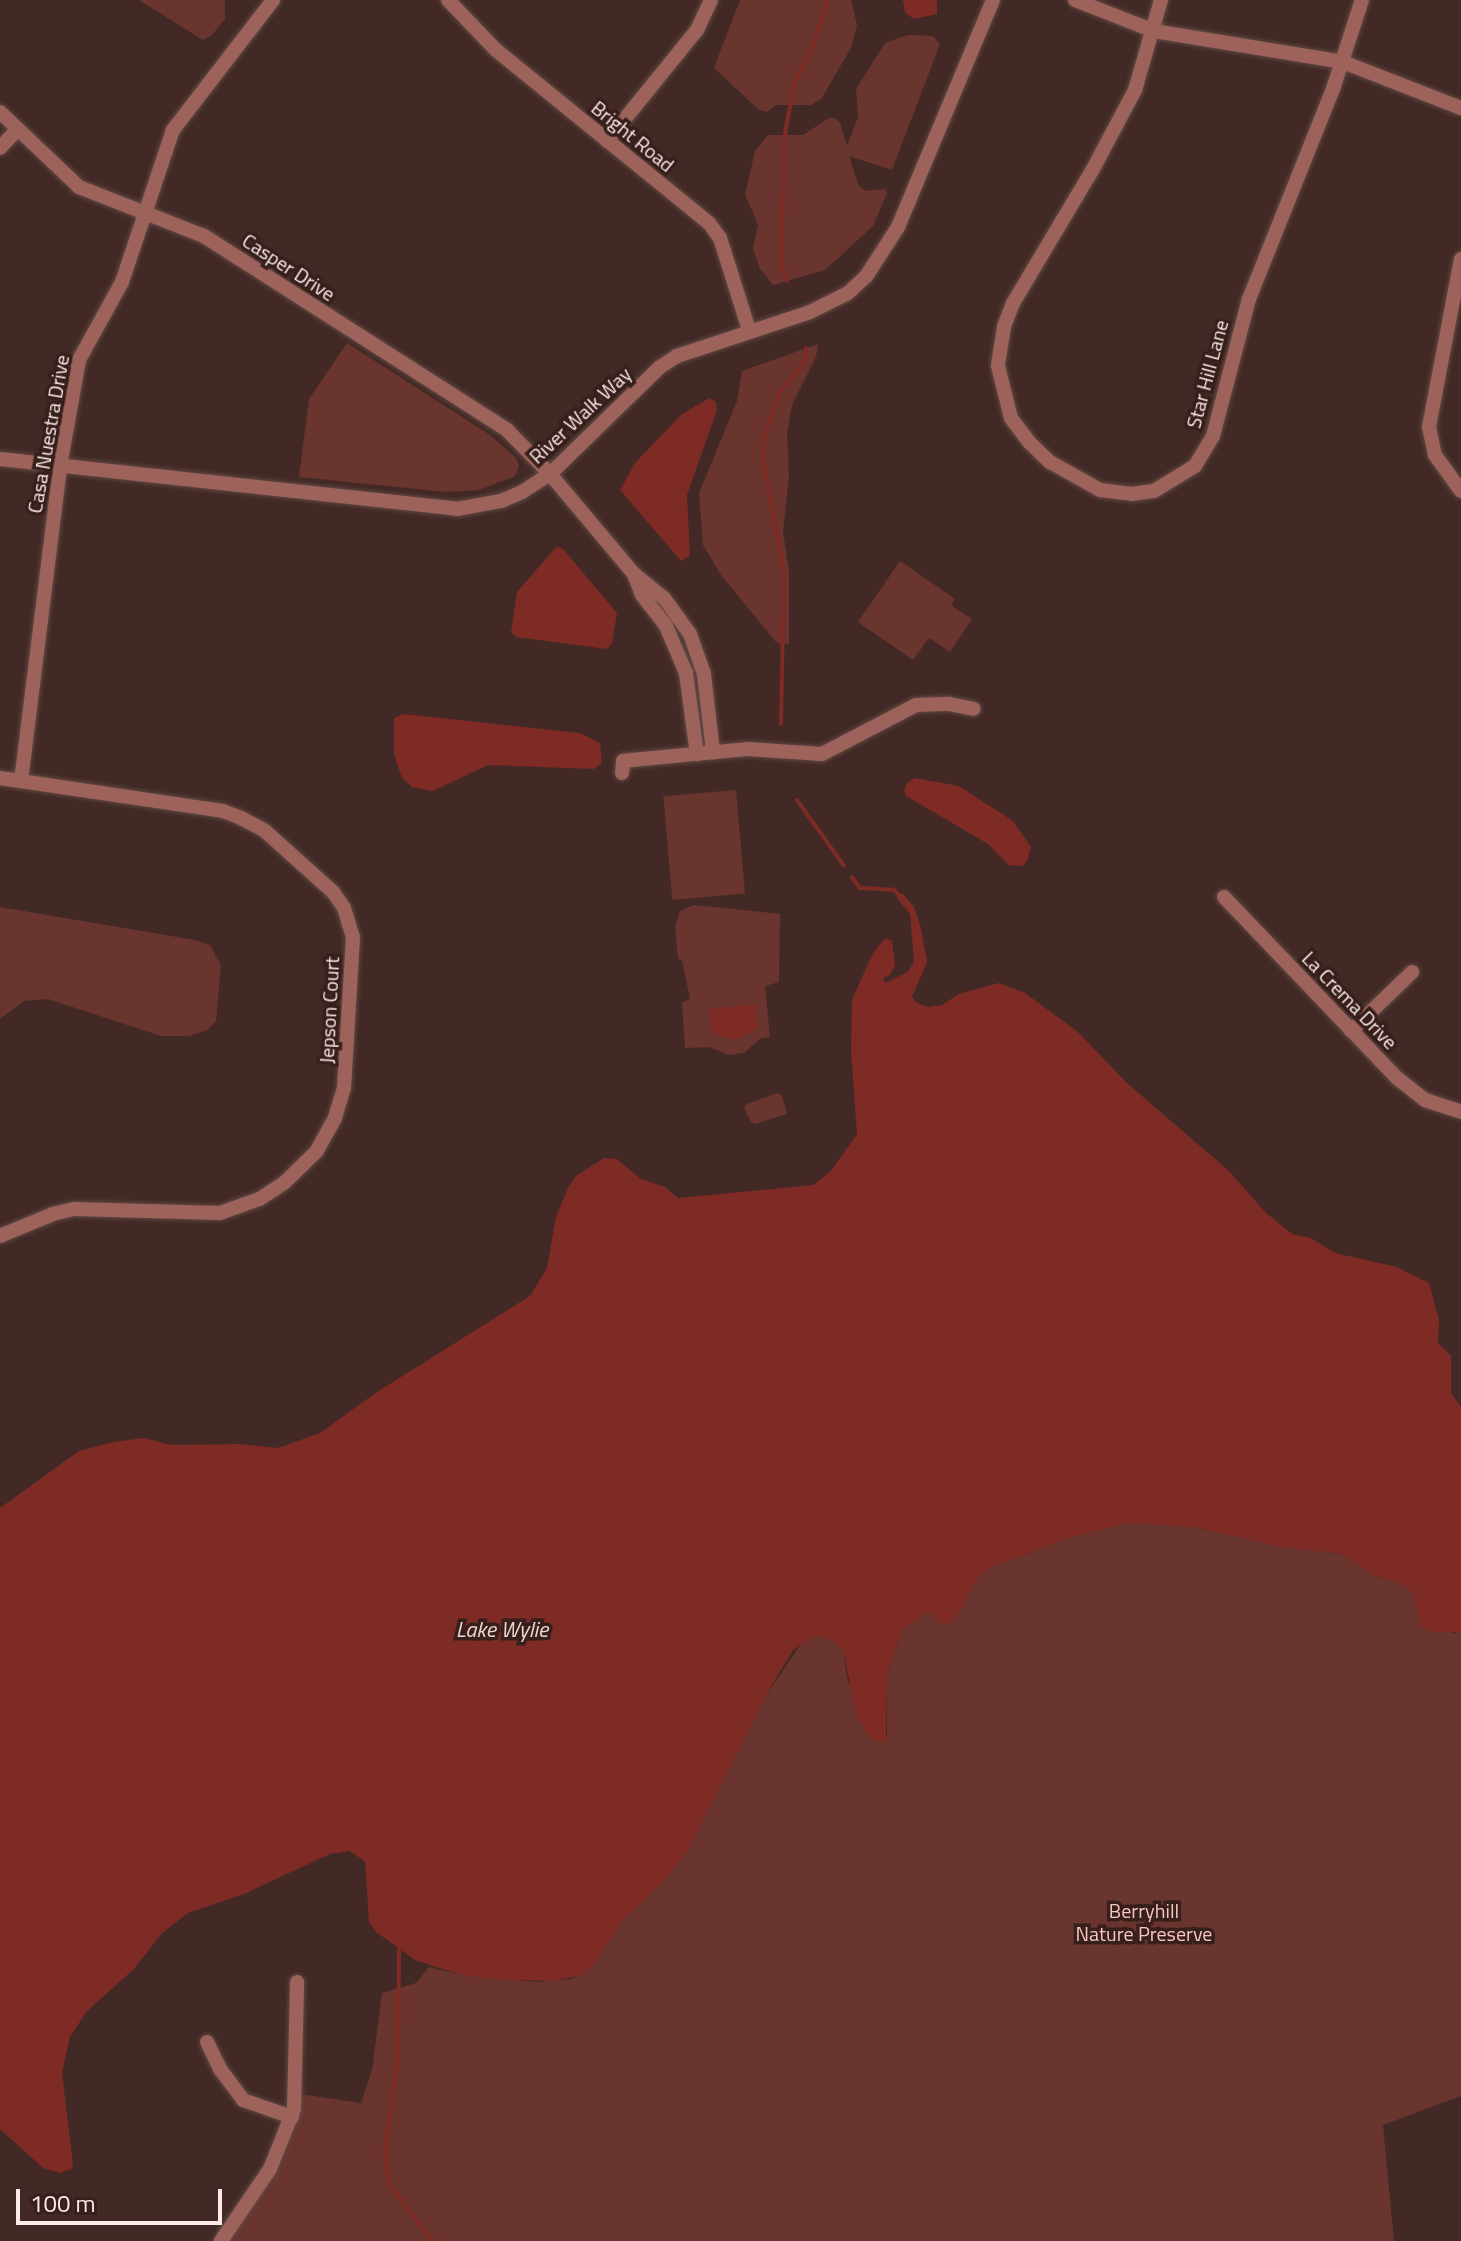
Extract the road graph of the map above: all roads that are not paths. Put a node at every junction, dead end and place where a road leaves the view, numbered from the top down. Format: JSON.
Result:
{"nodes":[{"id":1,"x":273,"y":0,"type":"edge"},
{"id":2,"x":711,"y":0,"type":"edge"},
{"id":3,"x":993,"y":0,"type":"edge"},
{"id":4,"x":1075,"y":0,"type":"edge"},
{"id":5,"x":1161,"y":0,"type":"edge"},
{"id":6,"x":1362,"y":0,"type":"edge"},
{"id":7,"x":453,"y":2,"type":"edge"},
{"id":8,"x":1154,"y":31,"type":"junction"},
{"id":9,"x":1343,"y":62,"type":"junction"},
{"id":10,"x":1461,"y":108,"type":"edge"},
{"id":11,"x":0,"y":112,"type":"edge"},
{"id":12,"x":18,"y":129,"type":"junction"},
{"id":13,"x":607,"y":141,"type":"junction"},
{"id":14,"x":0,"y":148,"type":"edge"},
{"id":15,"x":145,"y":215,"type":"junction"},
{"id":16,"x":1461,"y":259,"type":"edge"},
{"id":17,"x":749,"y":330,"type":"junction"},
{"id":18,"x":0,"y":459,"type":"edge"},
{"id":19,"x":60,"y":466,"type":"junction"},
{"id":20,"x":550,"y":474,"type":"junction"},
{"id":21,"x":1461,"y":491,"type":"edge"},
{"id":22,"x":634,"y":574,"type":"junction"},
{"id":23,"x":974,"y":709,"type":"dead end"},
{"id":24,"x":713,"y":752,"type":"junction"},
{"id":25,"x":697,"y":754,"type":"junction"},
{"id":26,"x":622,"y":773,"type":"dead end"},
{"id":27,"x":0,"y":778,"type":"edge"},
{"id":28,"x":21,"y":781,"type":"junction"},
{"id":29,"x":1224,"y":897,"type":"dead end"},
{"id":30,"x":1412,"y":972,"type":"dead end"},
{"id":31,"x":1351,"y":1031,"type":"junction"},
{"id":32,"x":1461,"y":1112,"type":"edge"},
{"id":33,"x":0,"y":1236,"type":"edge"},
{"id":34,"x":297,"y":1982,"type":"dead end"},
{"id":35,"x":207,"y":2042,"type":"dead end"},
{"id":36,"x":292,"y":2117,"type":"junction"},
{"id":37,"x":221,"y":2241,"type":"edge"}],
"edges":[{"from":1,"to":15,"type":"street","name":"Casa Nuestra Drive"},
{"from":2,"to":13,"type":"street"},
{"from":3,"to":17,"type":"street","name":"River Walk Way"},
{"from":4,"to":8,"type":"street"},
{"from":5,"to":8,"type":"street","name":"Star Hill Lane"},
{"from":6,"to":9,"type":"street","name":"Star Hill Lane"},
{"from":7,"to":13,"type":"street","name":"Bright Road"},
{"from":8,"to":9,"type":"street"},
{"from":8,"to":9,"type":"street","name":"Star Hill Lane"},
{"from":9,"to":10,"type":"street"},
{"from":11,"to":12,"type":"street","name":"Casper Drive"},
{"from":12,"to":14,"type":"street"},
{"from":12,"to":15,"type":"street","name":"Casper Drive"},
{"from":13,"to":17,"type":"street","name":"Bright Road"},
{"from":15,"to":19,"type":"street","name":"Casa Nuestra Drive"},
{"from":15,"to":20,"type":"street","name":"Casper Drive"},
{"from":16,"to":21,"type":"street"},
{"from":17,"to":20,"type":"street","name":"River Walk Way"},
{"from":18,"to":19,"type":"street","name":"River Walk Way"},
{"from":19,"to":20,"type":"street","name":"River Walk Way"},
{"from":19,"to":28,"type":"street","name":"Casa Nuestra Drive"},
{"from":20,"to":22,"type":"street","name":"Casper Drive"},
{"from":22,"to":24,"type":"street"},
{"from":22,"to":25,"type":"street"},
{"from":23,"to":24,"type":"street"},
{"from":24,"to":25,"type":"street"},
{"from":25,"to":26,"type":"street"},
{"from":27,"to":28,"type":"street","name":"Jepson Court"},
{"from":28,"to":33,"type":"street","name":"Jepson Court"},
{"from":29,"to":31,"type":"street","name":"La Crema Drive"},
{"from":30,"to":31,"type":"street"},
{"from":31,"to":32,"type":"street","name":"La Crema Drive"},
{"from":34,"to":36,"type":"street"},
{"from":35,"to":36,"type":"street"},
{"from":36,"to":37,"type":"street"}]}
